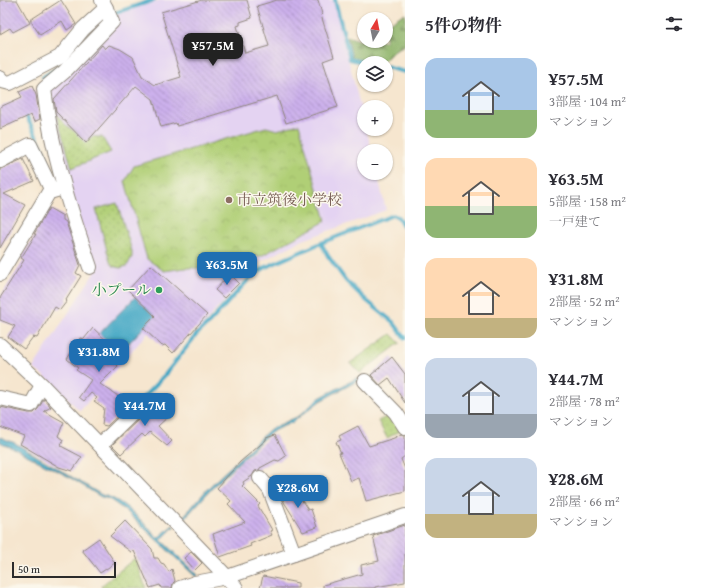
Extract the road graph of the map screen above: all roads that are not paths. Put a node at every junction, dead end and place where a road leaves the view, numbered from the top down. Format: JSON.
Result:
{"nodes":[{"id":1,"x":104,"y":4,"type":"edge"},
{"id":2,"x":0,"y":78,"type":"edge"},
{"id":3,"x":0,"y":160,"type":"edge"},
{"id":4,"x":58,"y":190,"type":"junction"},
{"id":5,"x":90,"y":267,"type":"dead end"},
{"id":6,"x":0,"y":274,"type":"edge"},
{"id":7,"x":0,"y":345,"type":"edge"},
{"id":8,"x":365,"y":382,"type":"dead end"},
{"id":9,"x":42,"y":385,"type":"junction"},
{"id":10,"x":0,"y":398,"type":"edge"},
{"id":11,"x":135,"y":411,"type":"dead end"},
{"id":12,"x":405,"y":427,"type":"edge"},
{"id":13,"x":100,"y":445,"type":"junction"},
{"id":14,"x":260,"y":478,"type":"dead end"},
{"id":15,"x":405,"y":516,"type":"edge"},
{"id":16,"x":294,"y":554,"type":"junction"},
{"id":17,"x":227,"y":577,"type":"junction"},
{"id":18,"x":180,"y":588,"type":"edge"},
{"id":19,"x":236,"y":588,"type":"edge"}],
"edges":[{"from":1,"to":2,"type":"street"},
{"from":1,"to":4,"type":"street"},
{"from":3,"to":4,"type":"street"},
{"from":4,"to":5,"type":"street"},
{"from":4,"to":6,"type":"street"},
{"from":7,"to":9,"type":"street"},
{"from":8,"to":12,"type":"street"},
{"from":9,"to":10,"type":"street"},
{"from":9,"to":13,"type":"street"},
{"from":11,"to":13,"type":"street"},
{"from":13,"to":17,"type":"street"},
{"from":14,"to":16,"type":"street"},
{"from":15,"to":16,"type":"street"},
{"from":16,"to":17,"type":"street"},
{"from":17,"to":18,"type":"street"},
{"from":17,"to":19,"type":"street"}]}
